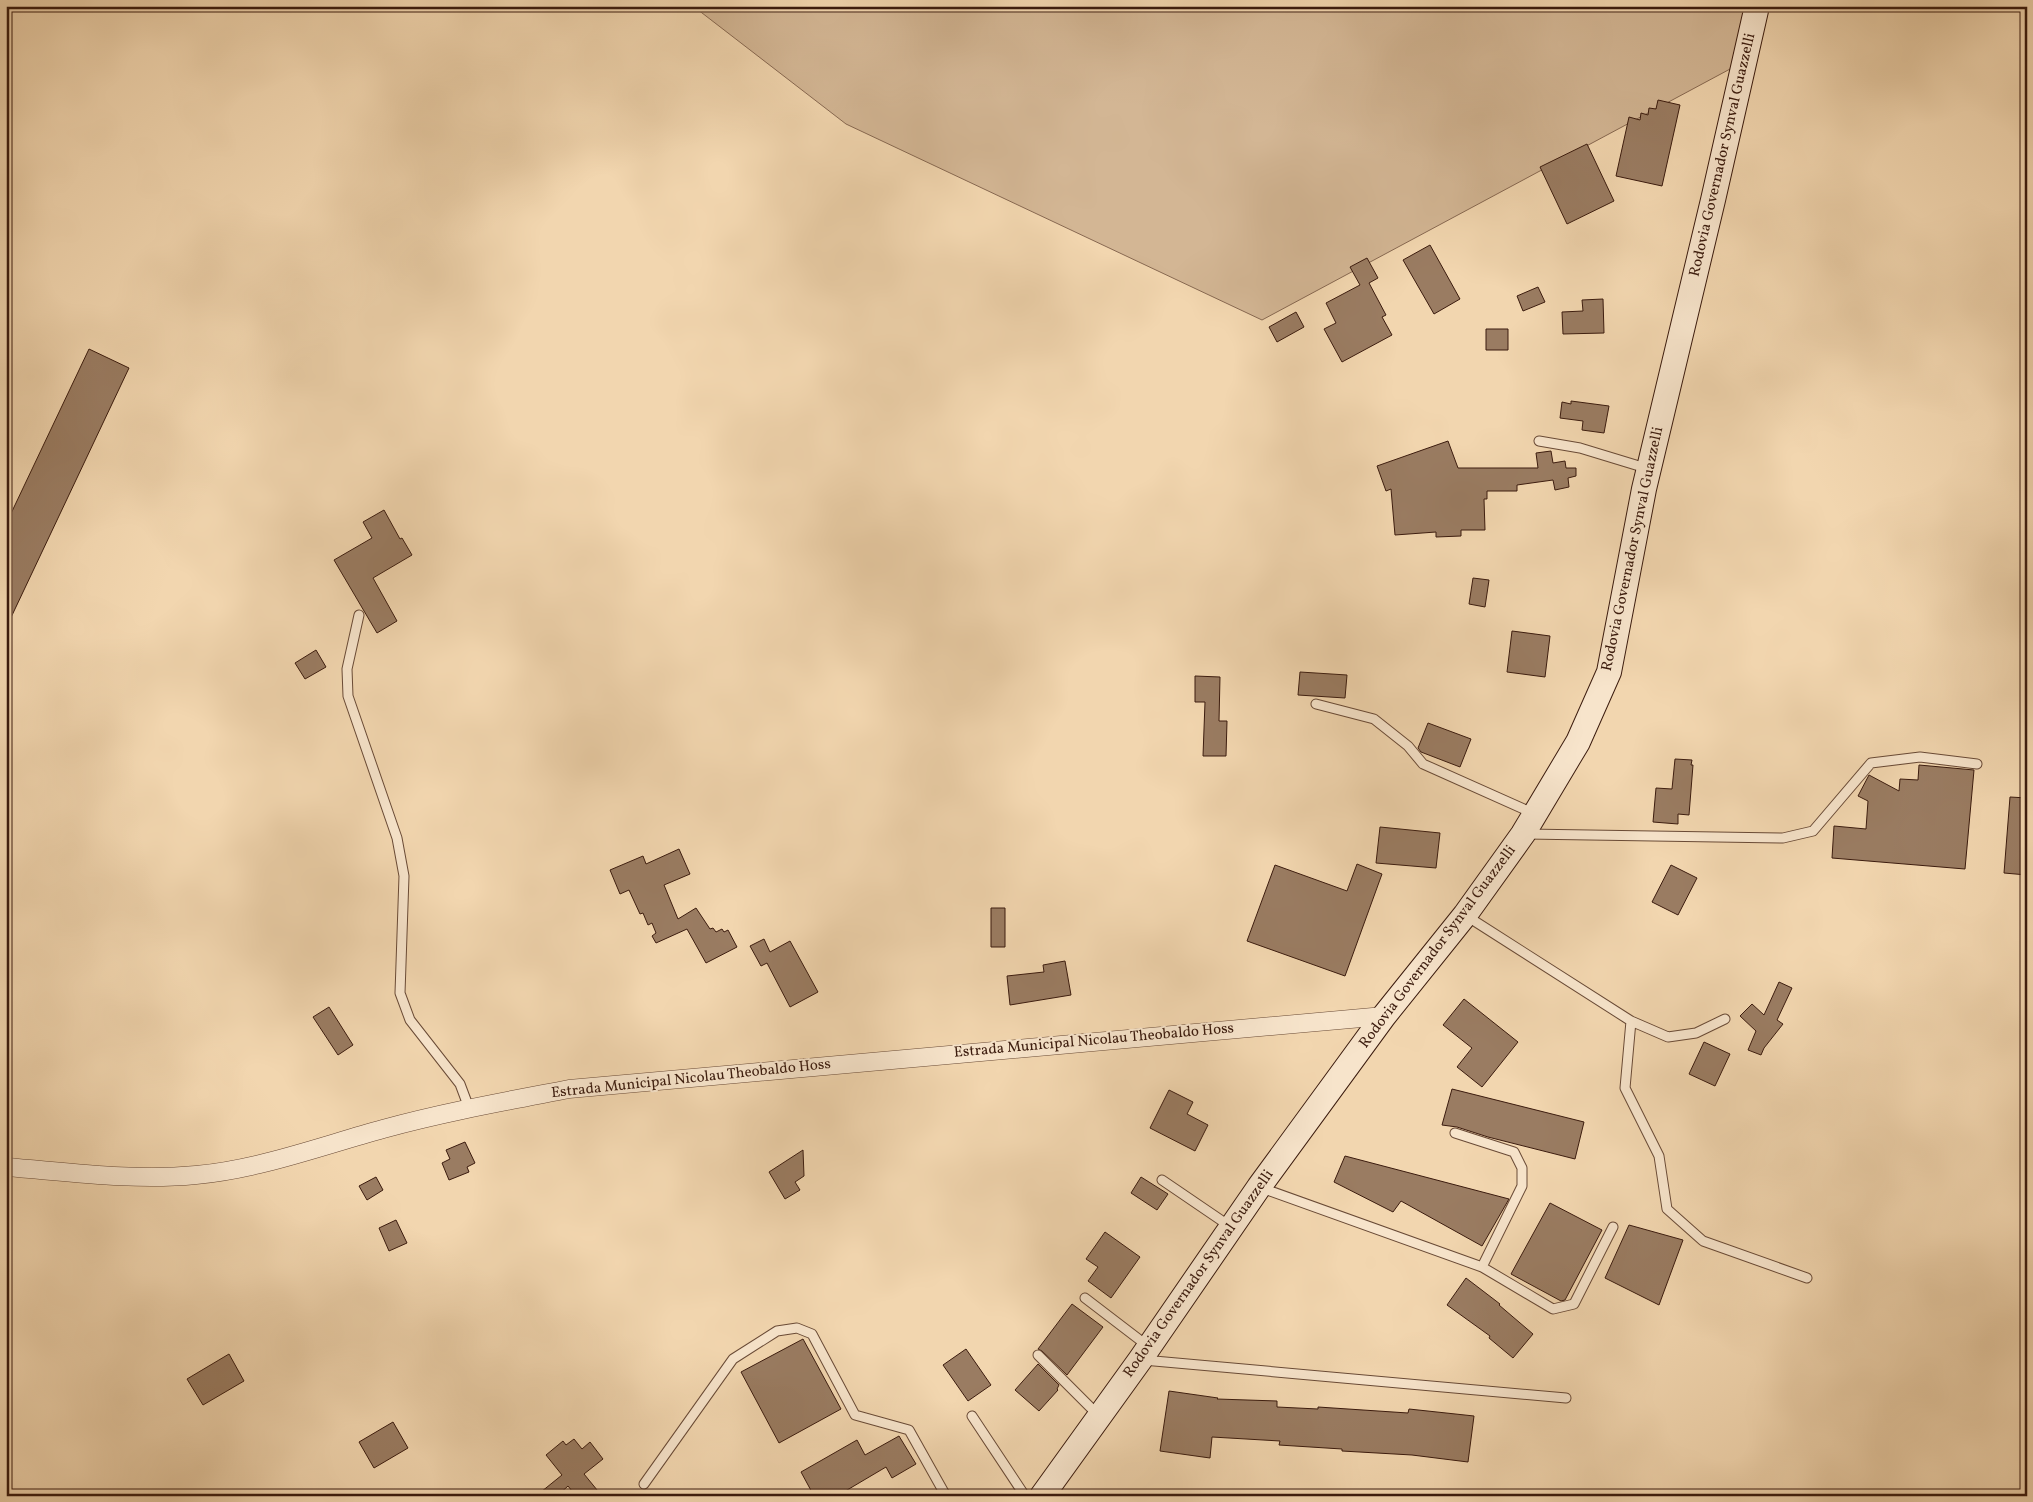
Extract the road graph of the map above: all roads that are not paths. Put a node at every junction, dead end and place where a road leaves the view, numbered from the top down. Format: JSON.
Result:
{"nodes":[{"id":1,"x":1757,"y":6,"type":"edge"},
{"id":2,"x":1539,"y":441,"type":"dead end"},
{"id":3,"x":1649,"y":469,"type":"junction"},
{"id":4,"x":359,"y":615,"type":"dead end"},
{"id":5,"x":1316,"y":704,"type":"dead end"},
{"id":6,"x":1977,"y":764,"type":"dead end"},
{"id":7,"x":1529,"y":824,"type":"junction"},
{"id":8,"x":1465,"y":915,"type":"junction"},
{"id":9,"x":1384,"y":1016,"type":"junction"},
{"id":10,"x":1724,"y":1019,"type":"dead end"},
{"id":11,"x":1631,"y":1021,"type":"junction"},
{"id":12,"x":469,"y":1108,"type":"junction"},
{"id":13,"x":1455,"y":1133,"type":"dead end"},
{"id":14,"x":6,"y":1167,"type":"edge"},
{"id":15,"x":1162,"y":1180,"type":"dead end"},
{"id":16,"x":1259,"y":1187,"type":"junction"},
{"id":17,"x":1232,"y":1227,"type":"junction"},
{"id":18,"x":1613,"y":1227,"type":"dead end"},
{"id":19,"x":1482,"y":1266,"type":"junction"},
{"id":20,"x":1807,"y":1278,"type":"dead end"},
{"id":21,"x":1085,"y":1298,"type":"dead end"},
{"id":22,"x":1145,"y":1354,"type":"junction"},
{"id":23,"x":1038,"y":1355,"type":"dead end"},
{"id":24,"x":1566,"y":1398,"type":"dead end"},
{"id":25,"x":972,"y":1416,"type":"dead end"},
{"id":26,"x":1100,"y":1416,"type":"junction"},
{"id":27,"x":644,"y":1484,"type":"dead end"},
{"id":28,"x":946,"y":1496,"type":"edge"},
{"id":29,"x":1025,"y":1496,"type":"edge"},
{"id":30,"x":1042,"y":1496,"type":"edge"}],
"edges":[{"from":1,"to":3,"type":"main road","name":"Rodovia Governador Synval Guazzelli"},
{"from":2,"to":3,"type":"lane"},
{"from":3,"to":7,"type":"main road","name":"Rodovia Governador Synval Guazzelli"},
{"from":4,"to":12,"type":"lane"},
{"from":5,"to":7,"type":"lane"},
{"from":6,"to":7,"type":"lane"},
{"from":7,"to":8,"type":"main road","name":"Rodovia Governador Synval Guazzelli"},
{"from":8,"to":9,"type":"main road","name":"Rodovia Governador Synval Guazzelli"},
{"from":8,"to":11,"type":"lane"},
{"from":9,"to":12,"type":"street","name":"Estrada Municipal Nicolau Theobaldo Hoss"},
{"from":9,"to":16,"type":"main road","name":"Rodovia Governador Synval Guazzelli"},
{"from":10,"to":11,"type":"lane"},
{"from":11,"to":20,"type":"lane"},
{"from":12,"to":14,"type":"street","name":"Estrada Municipal Nicolau Theobaldo Hoss"},
{"from":13,"to":19,"type":"lane"},
{"from":15,"to":17,"type":"lane"},
{"from":16,"to":17,"type":"main road","name":"Rodovia Governador Synval Guazzelli"},
{"from":16,"to":19,"type":"lane"},
{"from":17,"to":22,"type":"main road","name":"Rodovia Governador Synval Guazzelli"},
{"from":18,"to":19,"type":"lane"},
{"from":21,"to":22,"type":"lane"},
{"from":22,"to":24,"type":"lane"},
{"from":22,"to":26,"type":"main road","name":"Rodovia Governador Synval Guazzelli"},
{"from":23,"to":26,"type":"lane"},
{"from":25,"to":29,"type":"lane"},
{"from":26,"to":30,"type":"main road","name":"Rodovia Governador Synval Guazzelli"},
{"from":27,"to":28,"type":"lane"}]}
